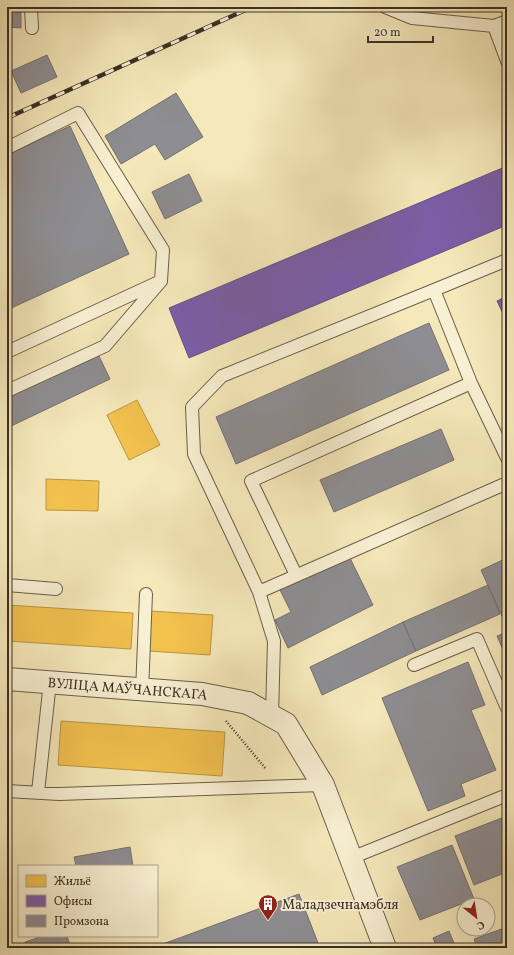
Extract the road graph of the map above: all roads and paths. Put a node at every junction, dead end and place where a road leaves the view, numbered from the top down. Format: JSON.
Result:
{"nodes":[{"id":1,"x":32,"y":7,"type":"edge"},
{"id":2,"x":385,"y":7,"type":"edge"},
{"id":3,"x":507,"y":21,"type":"edge"},
{"id":4,"x":494,"y":26,"type":"junction"},
{"id":5,"x":32,"y":28,"type":"dead end"},
{"id":6,"x":507,"y":61,"type":"edge"},
{"id":7,"x":7,"y":148,"type":"edge"},
{"id":8,"x":507,"y":260,"type":"edge"},
{"id":9,"x":161,"y":281,"type":"junction"},
{"id":10,"x":434,"y":290,"type":"junction"},
{"id":11,"x":7,"y":352,"type":"edge"},
{"id":12,"x":471,"y":382,"type":"junction"},
{"id":13,"x":7,"y":391,"type":"edge"},
{"id":14,"x":507,"y":458,"type":"edge"},
{"id":15,"x":507,"y":483,"type":"edge"},
{"id":16,"x":296,"y":575,"type":"junction"},
{"id":17,"x":7,"y":585,"type":"edge"},
{"id":18,"x":56,"y":589,"type":"dead end"},
{"id":19,"x":259,"y":592,"type":"junction"},
{"id":20,"x":146,"y":594,"type":"dead end"},
{"id":21,"x":414,"y":666,"type":"dead end"},
{"id":22,"x":7,"y":679,"type":"edge"},
{"id":23,"x":50,"y":682,"type":"junction"},
{"id":24,"x":142,"y":691,"type":"junction"},
{"id":25,"x":507,"y":708,"type":"edge"},
{"id":26,"x":272,"y":716,"type":"junction"},
{"id":27,"x":225,"y":720,"type":"dead end"},
{"id":28,"x":271,"y":775,"type":"dead end"},
{"id":29,"x":322,"y":785,"type":"junction"},
{"id":30,"x":7,"y":791,"type":"edge"},
{"id":31,"x":38,"y":792,"type":"junction"},
{"id":32,"x":507,"y":794,"type":"edge"},
{"id":33,"x":352,"y":858,"type":"junction"},
{"id":34,"x":385,"y":948,"type":"edge"}],
"edges":[{"from":1,"to":5,"type":"lane"},
{"from":2,"to":4,"type":"lane"},
{"from":3,"to":4,"type":"lane"},
{"from":4,"to":6,"type":"lane"},
{"from":7,"to":9,"type":"lane"},
{"from":8,"to":10,"type":"lane"},
{"from":9,"to":11,"type":"lane"},
{"from":9,"to":13,"type":"lane"},
{"from":10,"to":12,"type":"lane"},
{"from":10,"to":19,"type":"lane"},
{"from":12,"to":14,"type":"lane"},
{"from":12,"to":16,"type":"lane"},
{"from":15,"to":16,"type":"lane"},
{"from":16,"to":19,"type":"lane"},
{"from":17,"to":18,"type":"lane"},
{"from":19,"to":26,"type":"lane"},
{"from":20,"to":24,"type":"lane"},
{"from":21,"to":25,"type":"lane"},
{"from":22,"to":23,"type":"street","name":"ВУЛІЦА МАЎЧАНСКАГА"},
{"from":23,"to":24,"type":"street","name":"ВУЛІЦА МАЎЧАНСКАГА"},
{"from":23,"to":31,"type":"lane"},
{"from":24,"to":26,"type":"street","name":"ВУЛІЦА МАЎЧАНСКАГА"},
{"from":26,"to":29,"type":"street"},
{"from":27,"to":28,"type":"path"},
{"from":29,"to":31,"type":"lane"},
{"from":29,"to":33,"type":"street"},
{"from":30,"to":31,"type":"lane"},
{"from":32,"to":33,"type":"lane"},
{"from":33,"to":34,"type":"street"}]}
